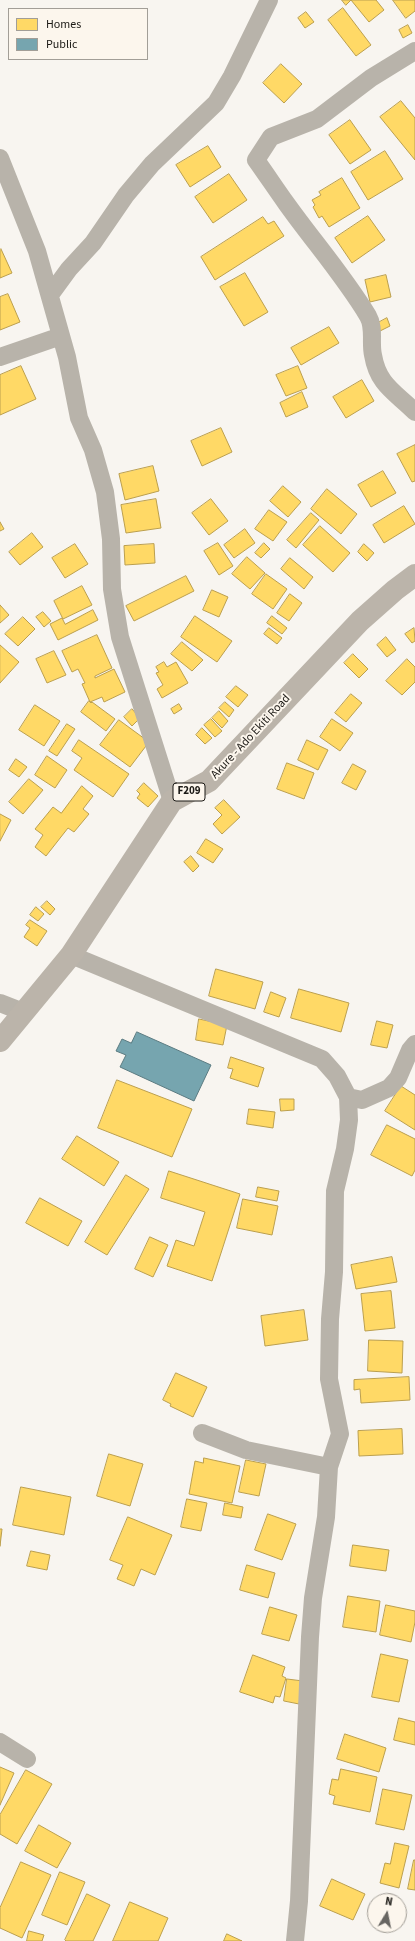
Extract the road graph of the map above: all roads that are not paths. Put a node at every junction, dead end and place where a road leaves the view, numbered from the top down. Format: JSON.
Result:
{"nodes":[{"id":1,"x":269,"y":0,"type":"edge"},
{"id":2,"x":415,"y":51,"type":"edge"},
{"id":3,"x":0,"y":158,"type":"edge"},
{"id":4,"x":50,"y":295,"type":"junction"},
{"id":5,"x":61,"y":336,"type":"junction"},
{"id":6,"x":0,"y":357,"type":"edge"},
{"id":7,"x":415,"y":412,"type":"edge"},
{"id":8,"x":415,"y":575,"type":"edge"},
{"id":9,"x":172,"y":801,"type":"junction"},
{"id":10,"x":71,"y":956,"type":"junction"},
{"id":11,"x":0,"y":1003,"type":"edge"},
{"id":12,"x":23,"y":1012,"type":"junction"},
{"id":13,"x":0,"y":1041,"type":"edge"},
{"id":14,"x":415,"y":1044,"type":"edge"},
{"id":15,"x":348,"y":1097,"type":"junction"},
{"id":16,"x":202,"y":1433,"type":"dead end"},
{"id":17,"x":329,"y":1468,"type":"junction"},
{"id":18,"x":0,"y":1742,"type":"edge"},
{"id":19,"x":27,"y":1759,"type":"dead end"},
{"id":20,"x":295,"y":1941,"type":"edge"}],
"edges":[{"from":1,"to":4,"type":"street"},
{"from":2,"to":7,"type":"street"},
{"from":3,"to":4,"type":"street"},
{"from":4,"to":5,"type":"street"},
{"from":5,"to":6,"type":"street"},
{"from":5,"to":9,"type":"street"},
{"from":8,"to":9,"type":"main road","name":"Akure - Ado Ekiti Road","number":"F209"},
{"from":9,"to":10,"type":"main road","name":"Akure - Ado Ekiti Road","number":"F209"},
{"from":10,"to":12,"type":"main road","name":"Akure - Ado Ekiti Road","number":"F209"},
{"from":10,"to":15,"type":"street"},
{"from":11,"to":12,"type":"street"},
{"from":12,"to":13,"type":"main road","name":"Akure - Ado Ekiti Road","number":"F209"},
{"from":14,"to":15,"type":"street"},
{"from":15,"to":17,"type":"street"},
{"from":16,"to":17,"type":"street"},
{"from":17,"to":20,"type":"street"},
{"from":18,"to":19,"type":"street"}]}
